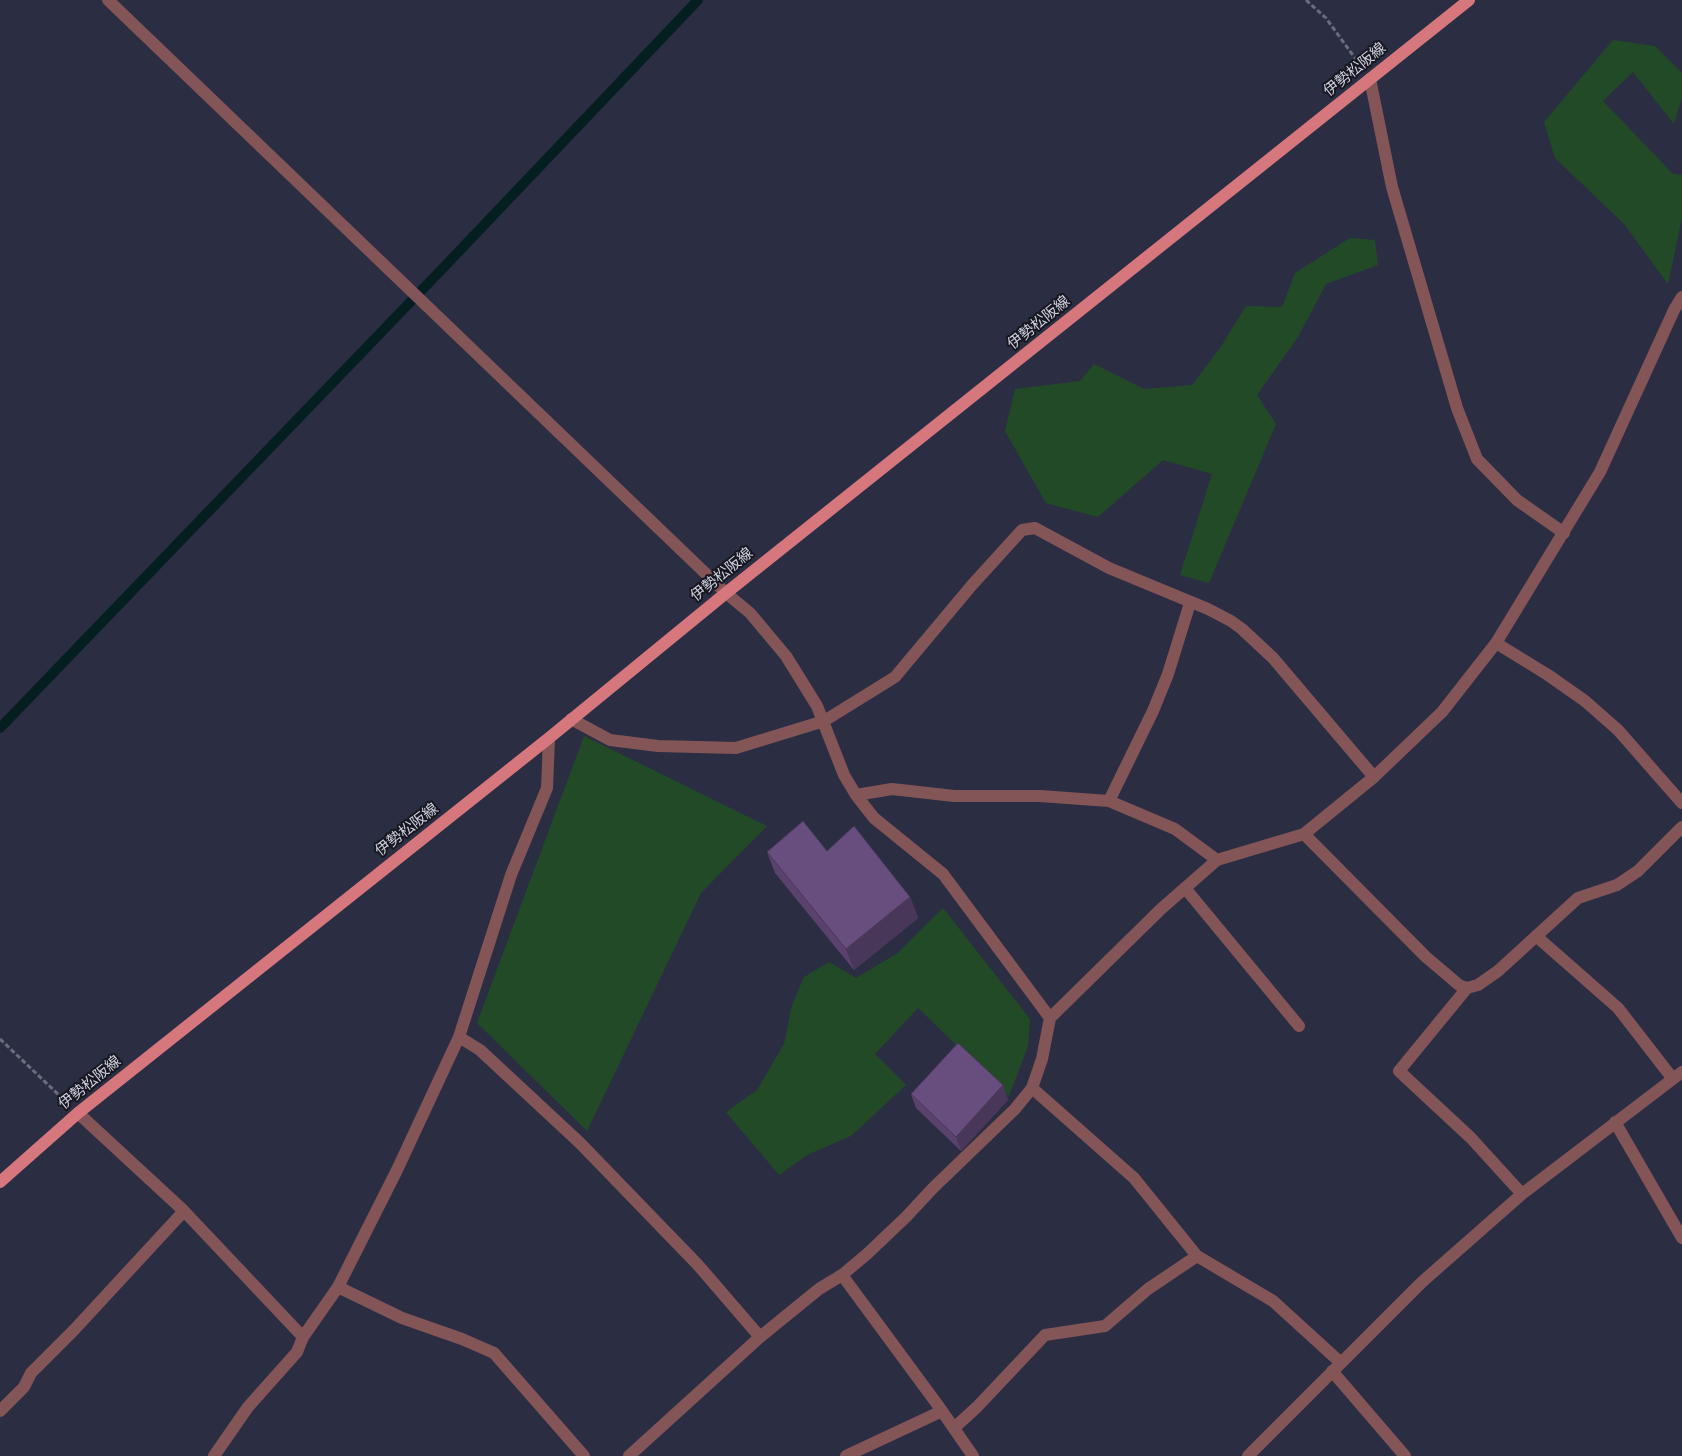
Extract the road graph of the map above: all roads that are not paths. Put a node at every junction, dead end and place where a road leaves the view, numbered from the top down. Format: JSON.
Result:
{"nodes":[{"id":1,"x":108,"y":0,"type":"edge"},
{"id":2,"x":1469,"y":0,"type":"edge"},
{"id":3,"x":1370,"y":79,"type":"junction"},
{"id":4,"x":1682,"y":297,"type":"edge"},
{"id":5,"x":1564,"y":533,"type":"junction"},
{"id":6,"x":726,"y":593,"type":"junction"},
{"id":7,"x":1190,"y":602,"type":"junction"},
{"id":8,"x":1496,"y":644,"type":"junction"},
{"id":9,"x":571,"y":719,"type":"junction"},
{"id":10,"x":824,"y":721,"type":"junction"},
{"id":11,"x":549,"y":738,"type":"junction"},
{"id":12,"x":1374,"y":777,"type":"junction"},
{"id":13,"x":856,"y":795,"type":"junction"},
{"id":14,"x":1109,"y":801,"type":"junction"},
{"id":15,"x":1682,"y":803,"type":"edge"},
{"id":16,"x":1682,"y":827,"type":"edge"},
{"id":17,"x":1304,"y":834,"type":"junction"},
{"id":18,"x":1217,"y":860,"type":"junction"},
{"id":19,"x":1185,"y":888,"type":"junction"},
{"id":20,"x":1536,"y":936,"type":"junction"},
{"id":21,"x":1467,"y":988,"type":"junction"},
{"id":22,"x":1050,"y":1018,"type":"junction"},
{"id":23,"x":1299,"y":1026,"type":"dead end"},
{"id":24,"x":459,"y":1037,"type":"junction"},
{"id":25,"x":1678,"y":1076,"type":"edge"},
{"id":26,"x":1032,"y":1088,"type":"junction"},
{"id":27,"x":78,"y":1113,"type":"junction"},
{"id":28,"x":1615,"y":1122,"type":"junction"},
{"id":29,"x":0,"y":1182,"type":"edge"},
{"id":30,"x":1522,"y":1194,"type":"junction"},
{"id":31,"x":184,"y":1211,"type":"junction"},
{"id":32,"x":1682,"y":1238,"type":"edge"},
{"id":33,"x":1197,"y":1256,"type":"junction"},
{"id":34,"x":842,"y":1275,"type":"junction"},
{"id":35,"x":338,"y":1287,"type":"junction"},
{"id":36,"x":303,"y":1337,"type":"junction"},
{"id":37,"x":760,"y":1337,"type":"junction"},
{"id":38,"x":1337,"y":1367,"type":"junction"},
{"id":39,"x":0,"y":1411,"type":"edge"},
{"id":40,"x":942,"y":1411,"type":"junction"},
{"id":41,"x":954,"y":1428,"type":"junction"},
{"id":42,"x":214,"y":1456,"type":"edge"},
{"id":43,"x":584,"y":1456,"type":"edge"},
{"id":44,"x":630,"y":1456,"type":"edge"},
{"id":45,"x":846,"y":1456,"type":"edge"},
{"id":46,"x":973,"y":1456,"type":"edge"},
{"id":47,"x":1248,"y":1456,"type":"edge"},
{"id":48,"x":1406,"y":1456,"type":"edge"}],
"edges":[{"from":1,"to":6,"type":"street"},
{"from":2,"to":3,"type":"main road","name":"伊勢松阪線"},
{"from":3,"to":5,"type":"street"},
{"from":3,"to":6,"type":"main road","name":"伊勢松阪線"},
{"from":4,"to":5,"type":"street"},
{"from":5,"to":8,"type":"street"},
{"from":6,"to":9,"type":"main road","name":"伊勢松阪線"},
{"from":6,"to":10,"type":"street"},
{"from":7,"to":10,"type":"street"},
{"from":7,"to":12,"type":"street"},
{"from":7,"to":14,"type":"street"},
{"from":8,"to":12,"type":"street"},
{"from":8,"to":15,"type":"street"},
{"from":9,"to":10,"type":"street"},
{"from":9,"to":11,"type":"main road","name":"伊勢松阪線"},
{"from":10,"to":13,"type":"street"},
{"from":11,"to":24,"type":"street"},
{"from":11,"to":27,"type":"main road","name":"伊勢松阪線"},
{"from":12,"to":17,"type":"street"},
{"from":13,"to":14,"type":"street"},
{"from":13,"to":22,"type":"street"},
{"from":14,"to":18,"type":"street"},
{"from":16,"to":20,"type":"street"},
{"from":17,"to":18,"type":"street"},
{"from":17,"to":21,"type":"street"},
{"from":18,"to":19,"type":"street"},
{"from":19,"to":22,"type":"street"},
{"from":19,"to":23,"type":"street"},
{"from":20,"to":21,"type":"street"},
{"from":20,"to":25,"type":"street"},
{"from":21,"to":30,"type":"street"},
{"from":22,"to":26,"type":"street"},
{"from":24,"to":35,"type":"street"},
{"from":24,"to":37,"type":"street"},
{"from":25,"to":28,"type":"street"},
{"from":26,"to":33,"type":"street"},
{"from":26,"to":34,"type":"street"},
{"from":27,"to":29,"type":"main road","name":"伊勢松阪線"},
{"from":27,"to":31,"type":"street"},
{"from":28,"to":30,"type":"street"},
{"from":28,"to":32,"type":"street"},
{"from":30,"to":38,"type":"street"},
{"from":31,"to":36,"type":"street"},
{"from":31,"to":39,"type":"street"},
{"from":33,"to":38,"type":"street"},
{"from":33,"to":41,"type":"street"},
{"from":34,"to":37,"type":"street"},
{"from":34,"to":40,"type":"street"},
{"from":35,"to":36,"type":"street"},
{"from":35,"to":43,"type":"street"},
{"from":36,"to":42,"type":"street"},
{"from":37,"to":44,"type":"street"},
{"from":38,"to":47,"type":"street"},
{"from":38,"to":48,"type":"street"},
{"from":40,"to":41,"type":"street"},
{"from":40,"to":45,"type":"street"},
{"from":41,"to":46,"type":"street"}]}
